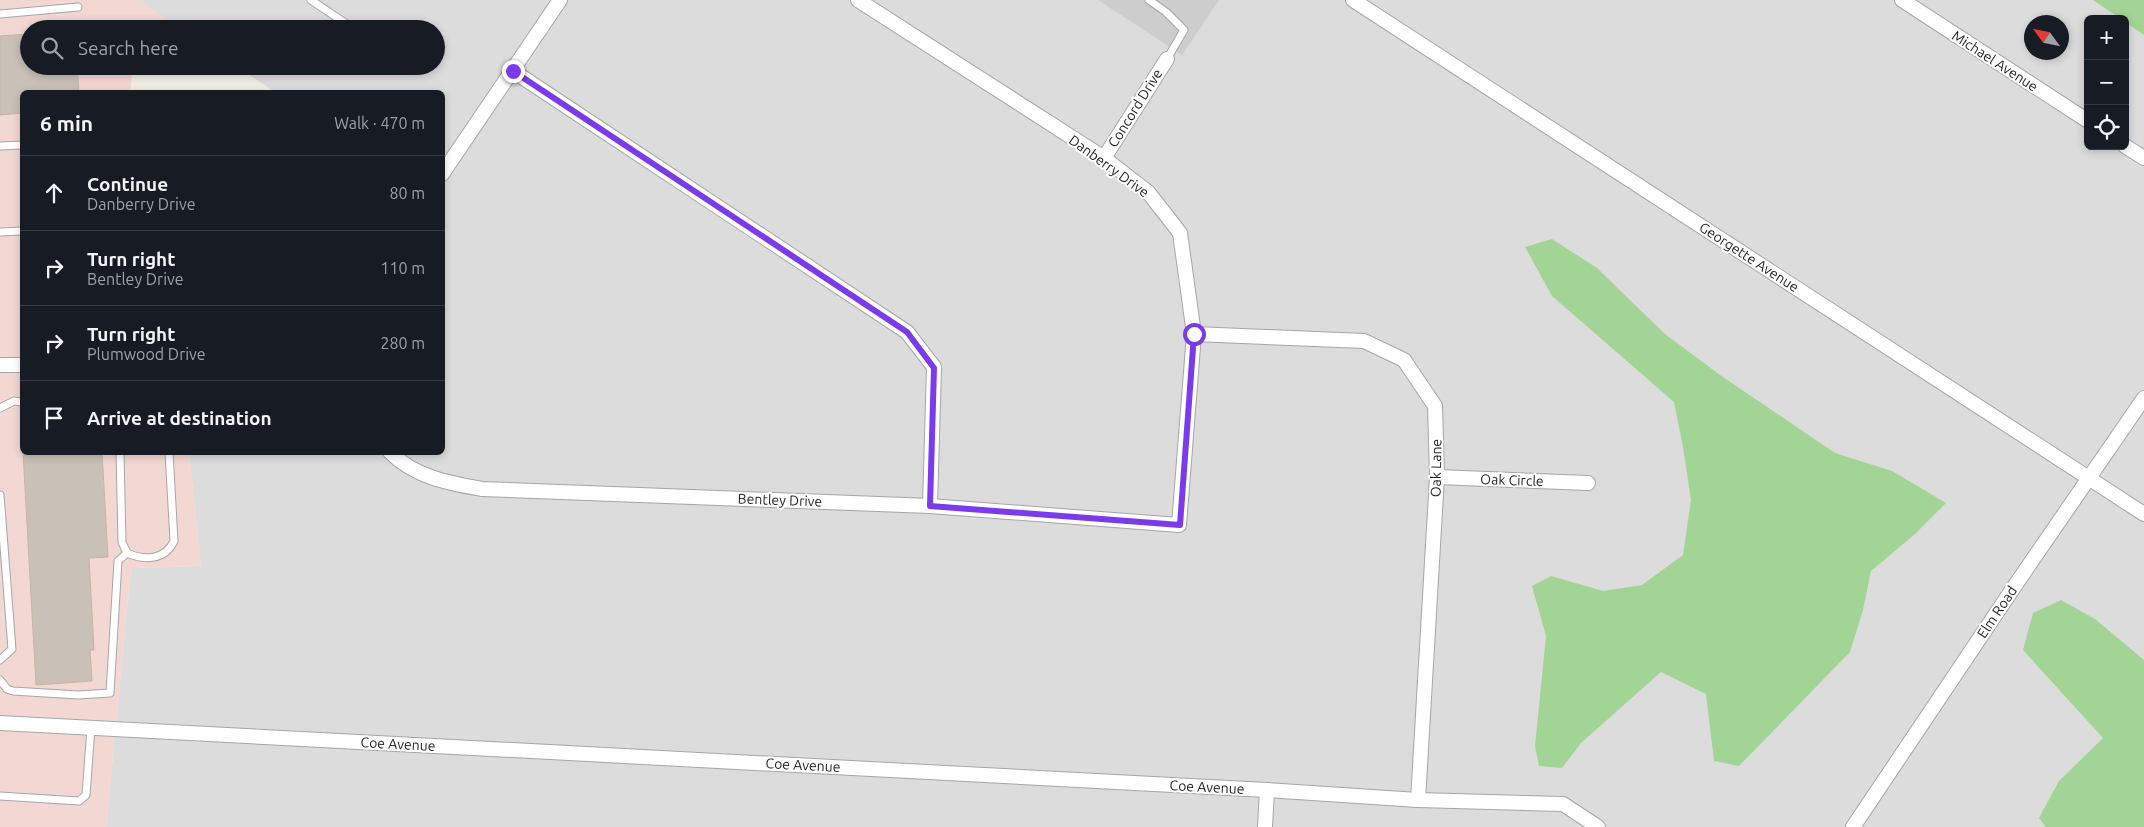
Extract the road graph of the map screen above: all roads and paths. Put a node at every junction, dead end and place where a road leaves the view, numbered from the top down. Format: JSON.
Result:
{"nodes":[{"id":1,"x":311,"y":0,"type":"edge"},
{"id":2,"x":560,"y":0,"type":"edge"},
{"id":3,"x":858,"y":0,"type":"edge"},
{"id":4,"x":1149,"y":0,"type":"edge"},
{"id":5,"x":1353,"y":0,"type":"edge"},
{"id":6,"x":1902,"y":0,"type":"edge"},
{"id":7,"x":78,"y":6,"type":"dead end"},
{"id":8,"x":0,"y":14,"type":"edge"},
{"id":9,"x":341,"y":20,"type":"edge"},
{"id":10,"x":1167,"y":58,"type":"joint"},
{"id":11,"x":513,"y":71,"type":"junction"},
{"id":12,"x":2084,"y":118,"type":"edge"},
{"id":13,"x":20,"y":145,"type":"edge"},
{"id":14,"x":0,"y":146,"type":"edge"},
{"id":15,"x":2129,"y":149,"type":"edge"},
{"id":16,"x":1104,"y":158,"type":"junction"},
{"id":17,"x":2144,"y":158,"type":"edge"},
{"id":18,"x":445,"y":170,"type":"edge"},
{"id":19,"x":20,"y":230,"type":"edge"},
{"id":20,"x":0,"y":232,"type":"edge"},
{"id":21,"x":1194,"y":334,"type":"junction"},
{"id":22,"x":0,"y":365,"type":"edge"},
{"id":23,"x":20,"y":365,"type":"edge"},
{"id":24,"x":2144,"y":398,"type":"edge"},
{"id":25,"x":20,"y":402,"type":"edge"},
{"id":26,"x":0,"y":408,"type":"edge"},
{"id":27,"x":120,"y":455,"type":"edge"},
{"id":28,"x":169,"y":455,"type":"edge"},
{"id":29,"x":393,"y":455,"type":"edge"},
{"id":30,"x":2089,"y":477,"type":"junction"},
{"id":31,"x":1437,"y":478,"type":"junction"},
{"id":32,"x":1588,"y":483,"type":"dead end"},
{"id":33,"x":0,"y":495,"type":"edge"},
{"id":34,"x":930,"y":506,"type":"junction"},
{"id":35,"x":2144,"y":514,"type":"edge"},
{"id":36,"x":1180,"y":525,"type":"joint"},
{"id":37,"x":127,"y":553,"type":"junction"},
{"id":38,"x":0,"y":660,"type":"edge"},
{"id":39,"x":0,"y":680,"type":"edge"},
{"id":40,"x":0,"y":723,"type":"edge"},
{"id":41,"x":91,"y":728,"type":"junction"},
{"id":42,"x":1267,"y":790,"type":"junction"},
{"id":43,"x":0,"y":796,"type":"edge"},
{"id":44,"x":1418,"y":800,"type":"junction"},
{"id":45,"x":1265,"y":827,"type":"edge"},
{"id":46,"x":1598,"y":827,"type":"edge"},
{"id":47,"x":1853,"y":827,"type":"edge"}],
"edges":[{"from":1,"to":9,"type":"lane"},
{"from":2,"to":11,"type":"street"},
{"from":3,"to":16,"type":"street","name":"Danberry Drive"},
{"from":4,"to":10,"type":"lane"},
{"from":5,"to":30,"type":"street","name":"Georgette Avenue"},
{"from":6,"to":12,"type":"street","name":"Michael Avenue"},
{"from":7,"to":8,"type":"lane"},
{"from":10,"to":16,"type":"street","name":"Concord Drive"},
{"from":11,"to":18,"type":"street"},
{"from":11,"to":34,"type":"street"},
{"from":13,"to":14,"type":"lane"},
{"from":15,"to":17,"type":"street"},
{"from":16,"to":21,"type":"street","name":"Danberry Drive"},
{"from":19,"to":20,"type":"lane"},
{"from":21,"to":31,"type":"street","name":"Oak Lane"},
{"from":21,"to":36,"type":"street","name":"Danberry Drive"},
{"from":22,"to":23,"type":"street"},
{"from":24,"to":30,"type":"street","name":"Elm Road"},
{"from":25,"to":26,"type":"lane"},
{"from":27,"to":37,"type":"lane"},
{"from":28,"to":37,"type":"lane"},
{"from":29,"to":34,"type":"street","name":"Bentley Drive"},
{"from":30,"to":35,"type":"street","name":"Georgette Avenue"},
{"from":30,"to":47,"type":"street","name":"Elm Road"},
{"from":31,"to":32,"type":"street","name":"Oak Circle"},
{"from":31,"to":44,"type":"street","name":"Oak Lane"},
{"from":33,"to":38,"type":"lane"},
{"from":34,"to":36,"type":"street","name":"Bentley Drive"},
{"from":37,"to":39,"type":"lane"},
{"from":40,"to":41,"type":"street","name":"Coe Avenue"},
{"from":41,"to":42,"type":"street","name":"Coe Avenue"},
{"from":41,"to":43,"type":"lane"},
{"from":42,"to":44,"type":"street","name":"Coe Avenue"},
{"from":42,"to":45,"type":"street"},
{"from":44,"to":46,"type":"street","name":"Coe Avenue"}]}
